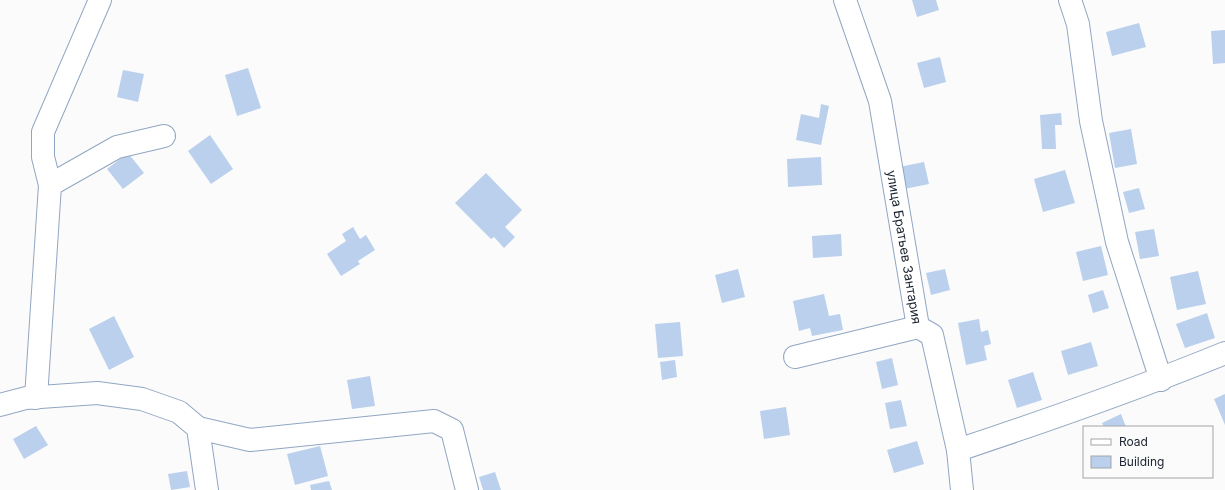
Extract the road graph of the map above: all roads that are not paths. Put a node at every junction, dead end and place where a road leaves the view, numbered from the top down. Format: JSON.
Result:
{"nodes":[{"id":1,"x":100,"y":0,"type":"edge"},
{"id":2,"x":845,"y":0,"type":"edge"},
{"id":3,"x":1070,"y":0,"type":"edge"},
{"id":4,"x":164,"y":136,"type":"dead end"},
{"id":5,"x":50,"y":184,"type":"junction"},
{"id":6,"x":918,"y":327,"type":"junction"},
{"id":7,"x":1225,"y":353,"type":"edge"},
{"id":8,"x":795,"y":357,"type":"dead end"},
{"id":9,"x":1161,"y":380,"type":"junction"},
{"id":10,"x":36,"y":398,"type":"junction"},
{"id":11,"x":0,"y":405,"type":"edge"},
{"id":12,"x":198,"y":428,"type":"junction"},
{"id":13,"x":958,"y":450,"type":"junction"},
{"id":14,"x":207,"y":490,"type":"edge"},
{"id":15,"x":468,"y":490,"type":"edge"},
{"id":16,"x":962,"y":490,"type":"edge"}],
"edges":[{"from":1,"to":5,"type":"street"},
{"from":2,"to":6,"type":"street","name":"улица Братьев Зантария"},
{"from":3,"to":9,"type":"street"},
{"from":4,"to":5,"type":"street"},
{"from":5,"to":10,"type":"street"},
{"from":6,"to":8,"type":"street"},
{"from":6,"to":13,"type":"street","name":"улица Братьев Зантария"},
{"from":7,"to":9,"type":"street"},
{"from":9,"to":13,"type":"street"},
{"from":10,"to":11,"type":"street"},
{"from":10,"to":12,"type":"street"},
{"from":12,"to":14,"type":"street"},
{"from":12,"to":15,"type":"street"},
{"from":13,"to":16,"type":"street","name":"улица Братьев Зантария"}]}
